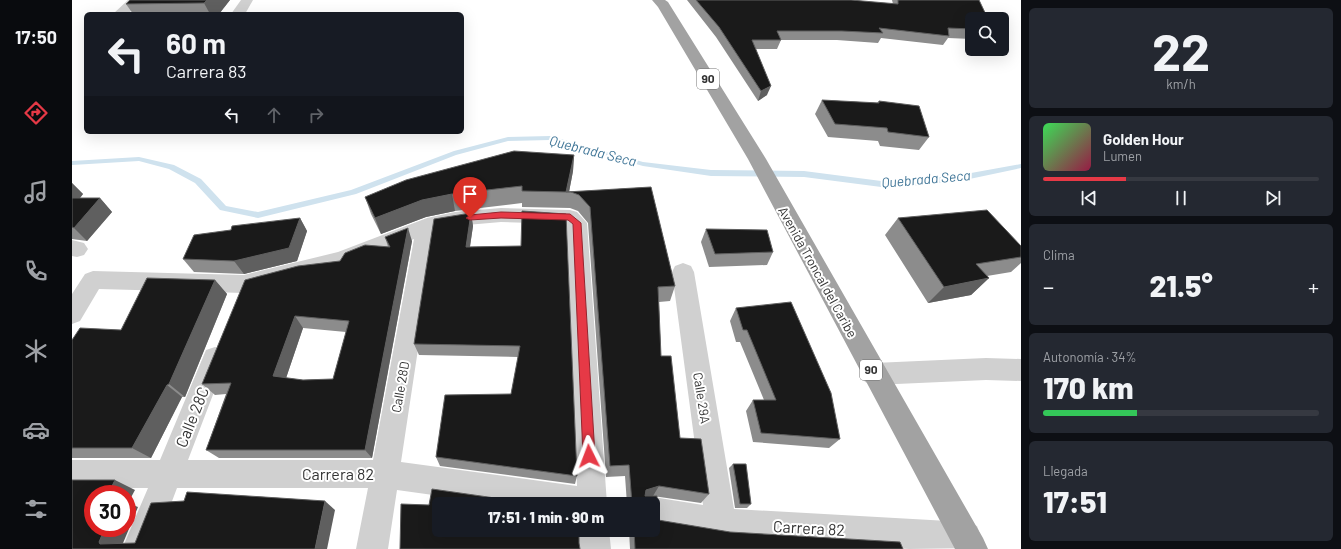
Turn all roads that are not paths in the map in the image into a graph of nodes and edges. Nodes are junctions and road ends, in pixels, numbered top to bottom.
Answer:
1 (136, 0) edge
2 (247, 0) edge
3 (658, 0) edge
4 (122, 12) edge
5 (239, 12) edge
6 (427, 225) junction
7 (683, 272) dead end
8 (72, 314) edge
9 (224, 335) edge
10 (1021, 370) edge
11 (874, 374) junction
12 (72, 474) edge
13 (169, 474) junction
14 (385, 474) junction
15 (519, 497) edge
16 (594, 497) edge
17 (660, 513) edge
18 (721, 523) junction
19 (595, 537) edge
20 (969, 543) edge
21 (138, 549) edge
22 (372, 549) edge
23 (595, 549) edge

1 - 4 street
2 - 5 street
3 - 11 highway, Avenida Troncal del Caribe / 90
6 - 8 street
6 - 14 street, Calle 28D
6 - 16 street
7 - 18 street, Calle 29A
9 - 13 street, Calle 28C
10 - 11 street
11 - 20 highway, Avenida Troncal del Caribe / 90
12 - 13 street, Carrera 82
13 - 14 street, Carrera 82
13 - 21 street, Calle 28C
14 - 15 street, Carrera 82
14 - 22 street, Calle 28D
17 - 18 street, Carrera 82
18 - 20 street, Carrera 82
19 - 23 street

